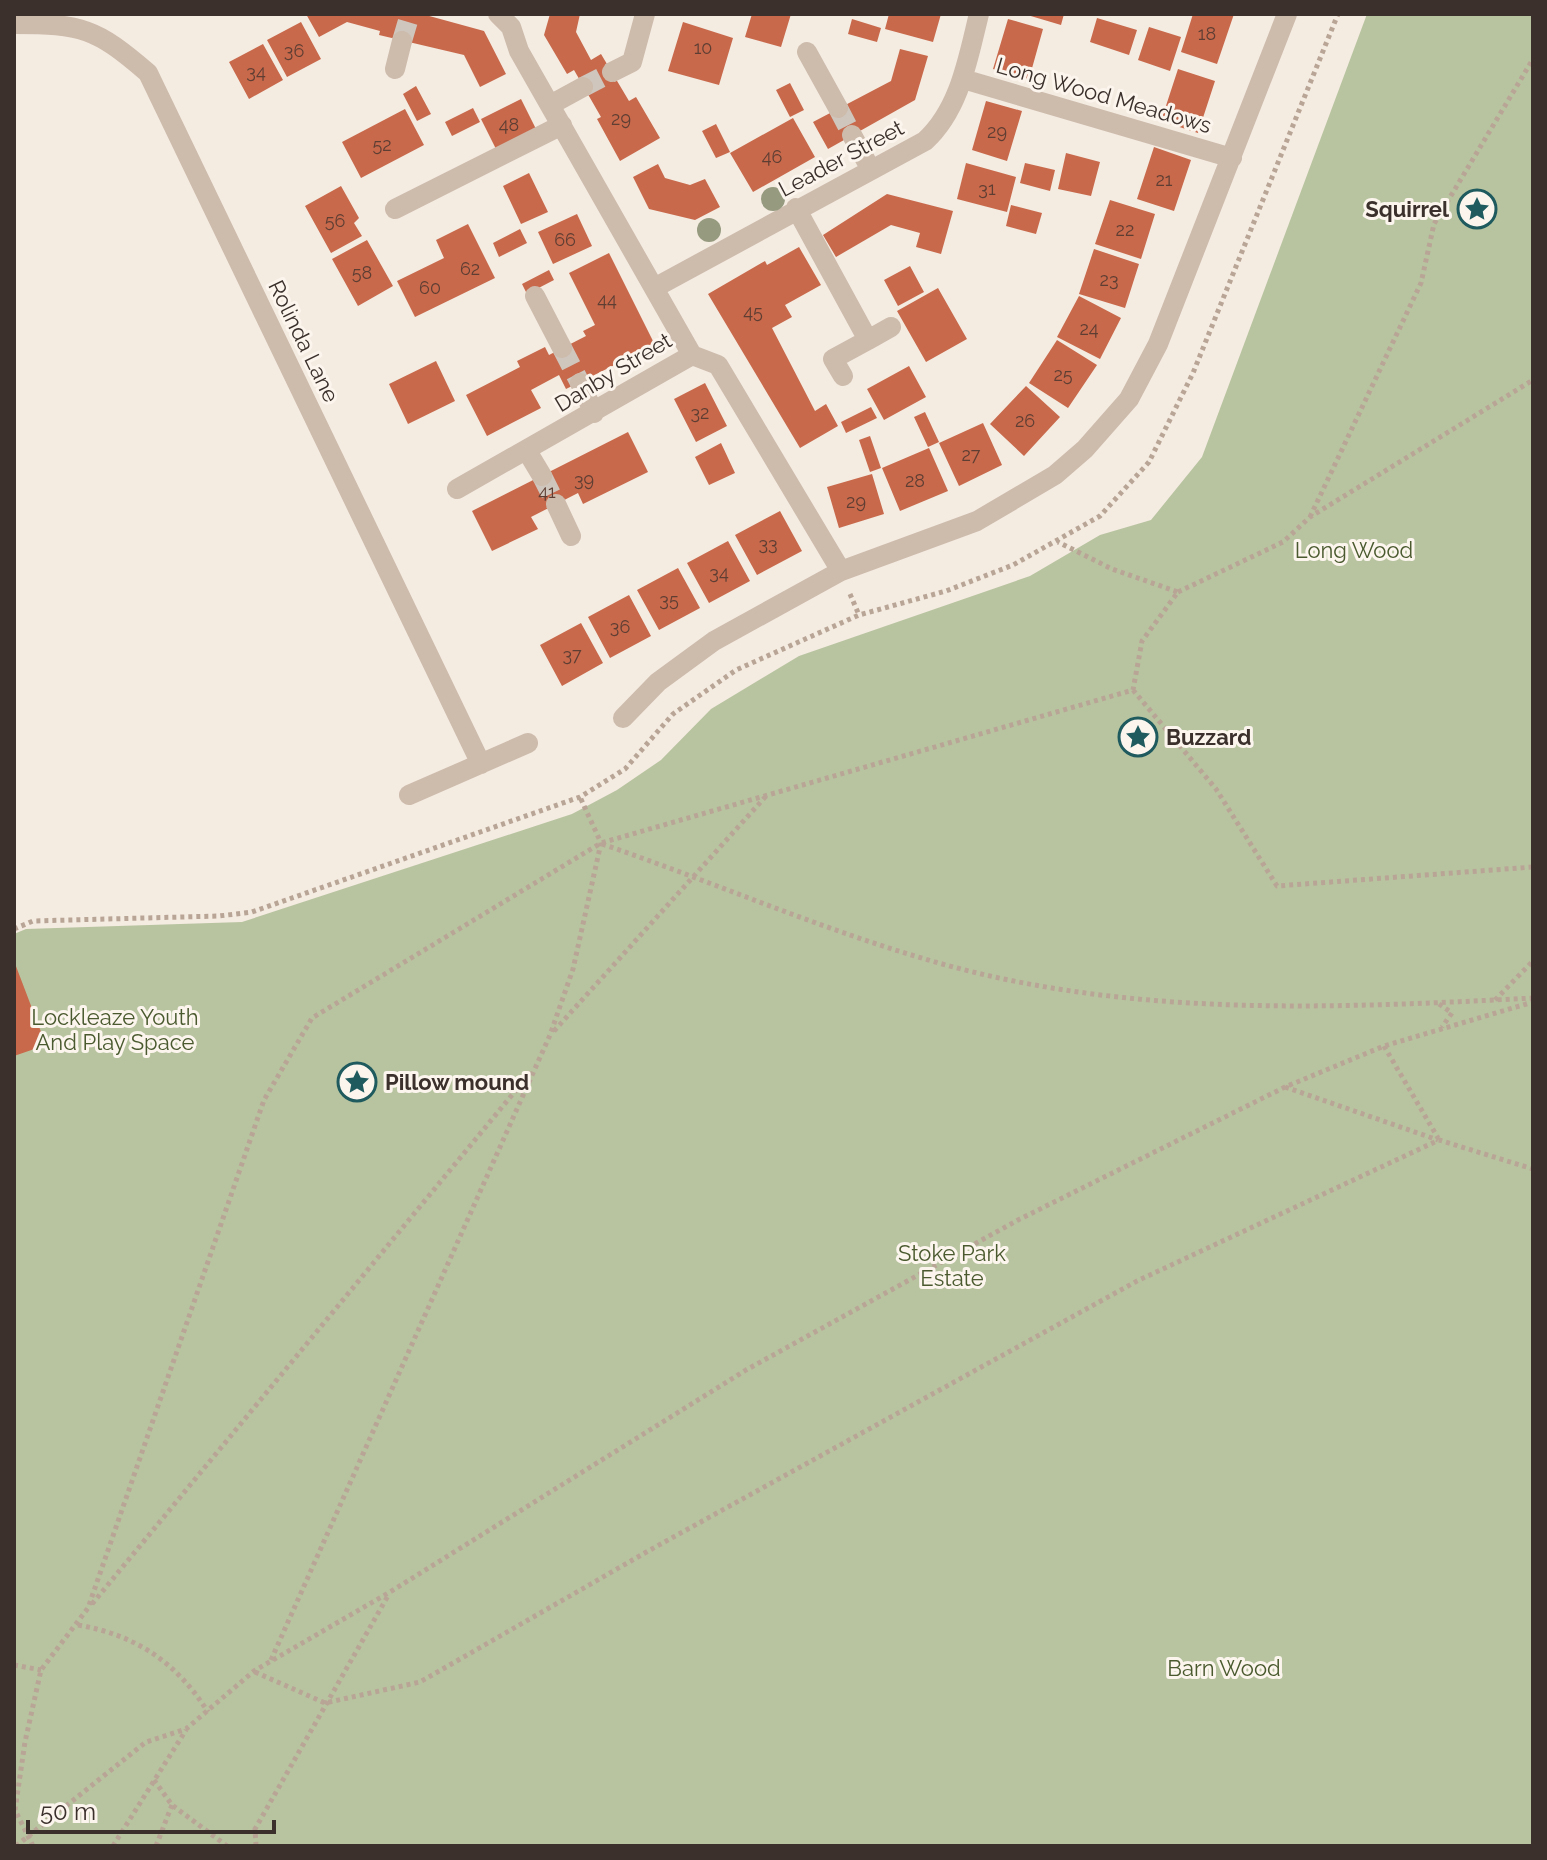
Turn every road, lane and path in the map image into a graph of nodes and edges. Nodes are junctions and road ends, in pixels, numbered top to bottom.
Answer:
1 (14, 14) edge
2 (645, 14) edge
3 (979, 14) edge
4 (1287, 14) edge
5 (508, 18) edge
6 (14, 23) edge
7 (402, 41) tunnel mouth
8 (807, 52) dead end
9 (1533, 59) edge
10 (395, 69) dead end
11 (612, 72) tunnel mouth
12 (963, 79) junction
13 (583, 87) tunnel mouth
14 (550, 105) junction
15 (838, 108) tunnel mouth
16 (562, 125) junction
17 (852, 135) tunnel mouth
18 (1232, 158) junction
19 (870, 168) junction
20 (796, 208) junction
21 (395, 209) dead end
22 (656, 287) junction
23 (535, 296) dead end
24 (891, 327) dead end
25 (868, 340) junction
26 (562, 348) tunnel mouth
27 (692, 355) junction
28 (843, 376) dead end
29 (1533, 380) edge
30 (580, 383) tunnel mouth
31 (594, 413) junction
32 (527, 451) junction
33 (542, 476) tunnel mouth
34 (457, 489) dead end
35 (556, 504) tunnel mouth
36 (1310, 517) junction
37 (571, 536) dead end
38 (1058, 542) dead end
39 (841, 571) junction
40 (1178, 592) junction
41 (1133, 690) junction
42 (623, 718) dead end
43 (528, 743) dead end
44 (481, 764) junction
45 (767, 794) junction
46 (409, 795) dead end
47 (580, 797) dead end
48 (601, 843) junction
49 (1533, 867) edge
50 (691, 875) junction
51 (1533, 961) edge
52 (1495, 1000) junction
53 (1533, 1000) edge
54 (1438, 1003) junction
55 (1441, 1028) junction
56 (550, 1035) junction
57 (1384, 1046) junction
58 (536, 1066) junction
59 (1285, 1087) junction
60 (1439, 1140) junction
61 (1533, 1169) edge
62 (390, 1592) junction
63 (88, 1608) junction
64 (78, 1625) junction
65 (271, 1661) junction
66 (14, 1665) edge
67 (41, 1670) junction
68 (254, 1671) junction
69 (325, 1703) junction
70 (208, 1712) junction
71 (186, 1729) junction
72 (154, 1779) junction
73 (172, 1805) junction
74 (27, 1836) junction
75 (16, 1846) edge
76 (33, 1846) edge
77 (113, 1846) edge
78 (156, 1846) edge
79 (227, 1846) edge
80 (256, 1846) edge

1 - 6 street
2 - 11 street
3 - 12 street, Leader Street
4 - 18 street, Long Wood Meadows
5 - 14 street, Danby Street
6 - 44 street, Rolinda Lane
7 - 10 street
8 - 15 street
9 - 36 path
12 - 18 street, Long Wood Meadows
12 - 19 street, Leader Street
13 - 14 street
14 - 16 street, Danby Street
16 - 21 street
16 - 22 street, Danby Street
17 - 19 street
18 - 39 street, Long Wood Meadows
19 - 20 street, Leader Street
20 - 22 street, Leader Street
20 - 25 street
22 - 27 street, Danby Street
23 - 26 street
24 - 25 street
25 - 28 street
27 - 31 street, Danby Street
27 - 39 street
29 - 36 path
30 - 31 street
31 - 32 street, Danby Street
32 - 33 street
32 - 34 street, Danby Street
35 - 37 street
36 - 40 path
38 - 40 path
39 - 42 street, Long Wood Meadows
40 - 41 path
41 - 45 path
41 - 49 path
43 - 44 street
44 - 46 street
45 - 48 path
45 - 50 path
47 - 48 path
48 - 50 path
48 - 56 path
48 - 63 path
50 - 54 path
50 - 56 path
51 - 52 path
52 - 53 path
52 - 54 path
53 - 55 path
54 - 55 path
55 - 57 path
56 - 58 path
57 - 59 path
57 - 60 path
58 - 63 path
58 - 65 path
59 - 60 path
59 - 62 path
60 - 61 path
60 - 69 path
62 - 65 path
62 - 69 path
63 - 64 path
64 - 67 path
64 - 70 path
65 - 68 path
66 - 67 path
67 - 74 path
68 - 69 path
68 - 70 path
69 - 80 path
70 - 71 path
71 - 72 path
71 - 74 path
72 - 73 path
72 - 77 path
73 - 78 path
73 - 79 path
74 - 75 path
74 - 76 path

